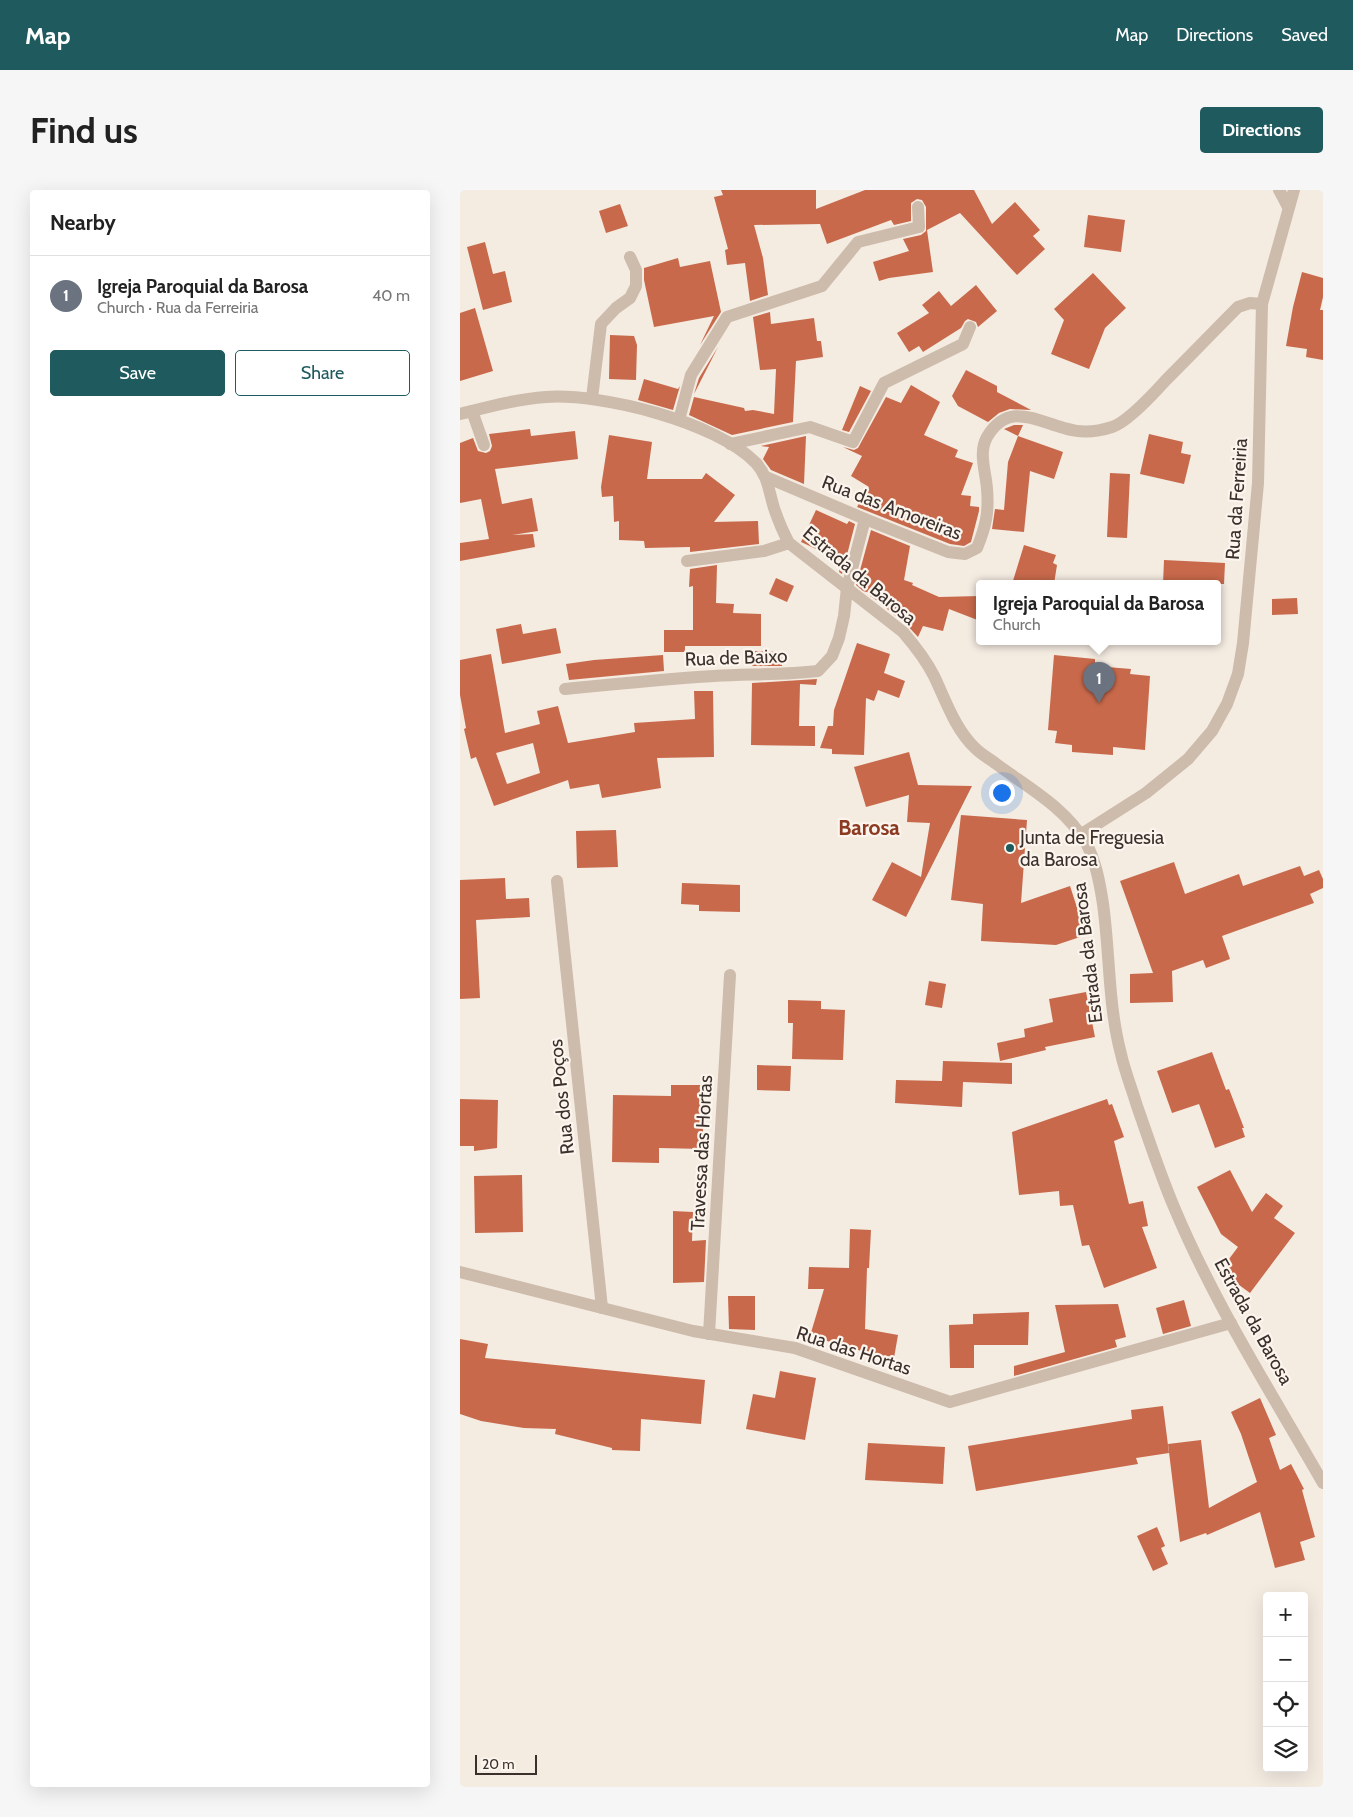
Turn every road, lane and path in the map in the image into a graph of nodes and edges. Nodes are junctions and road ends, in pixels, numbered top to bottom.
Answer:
1 (1279, 190) edge
2 (1294, 190) edge
3 (918, 207) dead end
4 (1288, 207) junction
5 (630, 257) dead end
6 (1262, 304) junction
7 (970, 327) dead end
8 (592, 398) junction
9 (466, 413) edge
10 (679, 420) junction
11 (730, 444) junction
12 (484, 445) dead end
13 (766, 477) junction
14 (865, 519) junction
15 (790, 543) junction
16 (687, 561) dead end
17 (847, 588) junction
18 (565, 689) dead end
19 (1080, 835) junction
20 (557, 881) dead end
21 (730, 975) dead end
22 (460, 1272) edge
23 (602, 1308) junction
24 (1232, 1323) junction
25 (709, 1334) junction
26 (1323, 1482) edge

1 - 4 street
2 - 4 street, Rua da Ferreiria
3 - 10 street
4 - 6 street, Rua da Ferreiria
5 - 8 street
6 - 14 street, Rua das Amoreiras
6 - 19 street, Rua da Ferreiria
7 - 11 street
8 - 9 street, Estrada da Barosa
8 - 10 street, Estrada da Barosa
9 - 12 street
10 - 11 street, Estrada da Barosa
11 - 13 street, Estrada da Barosa
13 - 14 street, Rua das Amoreiras
13 - 15 street, Estrada da Barosa
14 - 17 street, Rua de Baixo
15 - 16 street
15 - 17 street, Estrada da Barosa
17 - 18 street, Rua de Baixo
17 - 19 street, Estrada da Barosa
19 - 24 street, Estrada da Barosa
20 - 23 street, Rua dos Poços
21 - 25 street, Travessa das Hortas
22 - 23 street, Rua das Hortas
23 - 25 street, Rua das Hortas
24 - 25 street, Rua das Hortas
24 - 26 street, Estrada da Barosa

